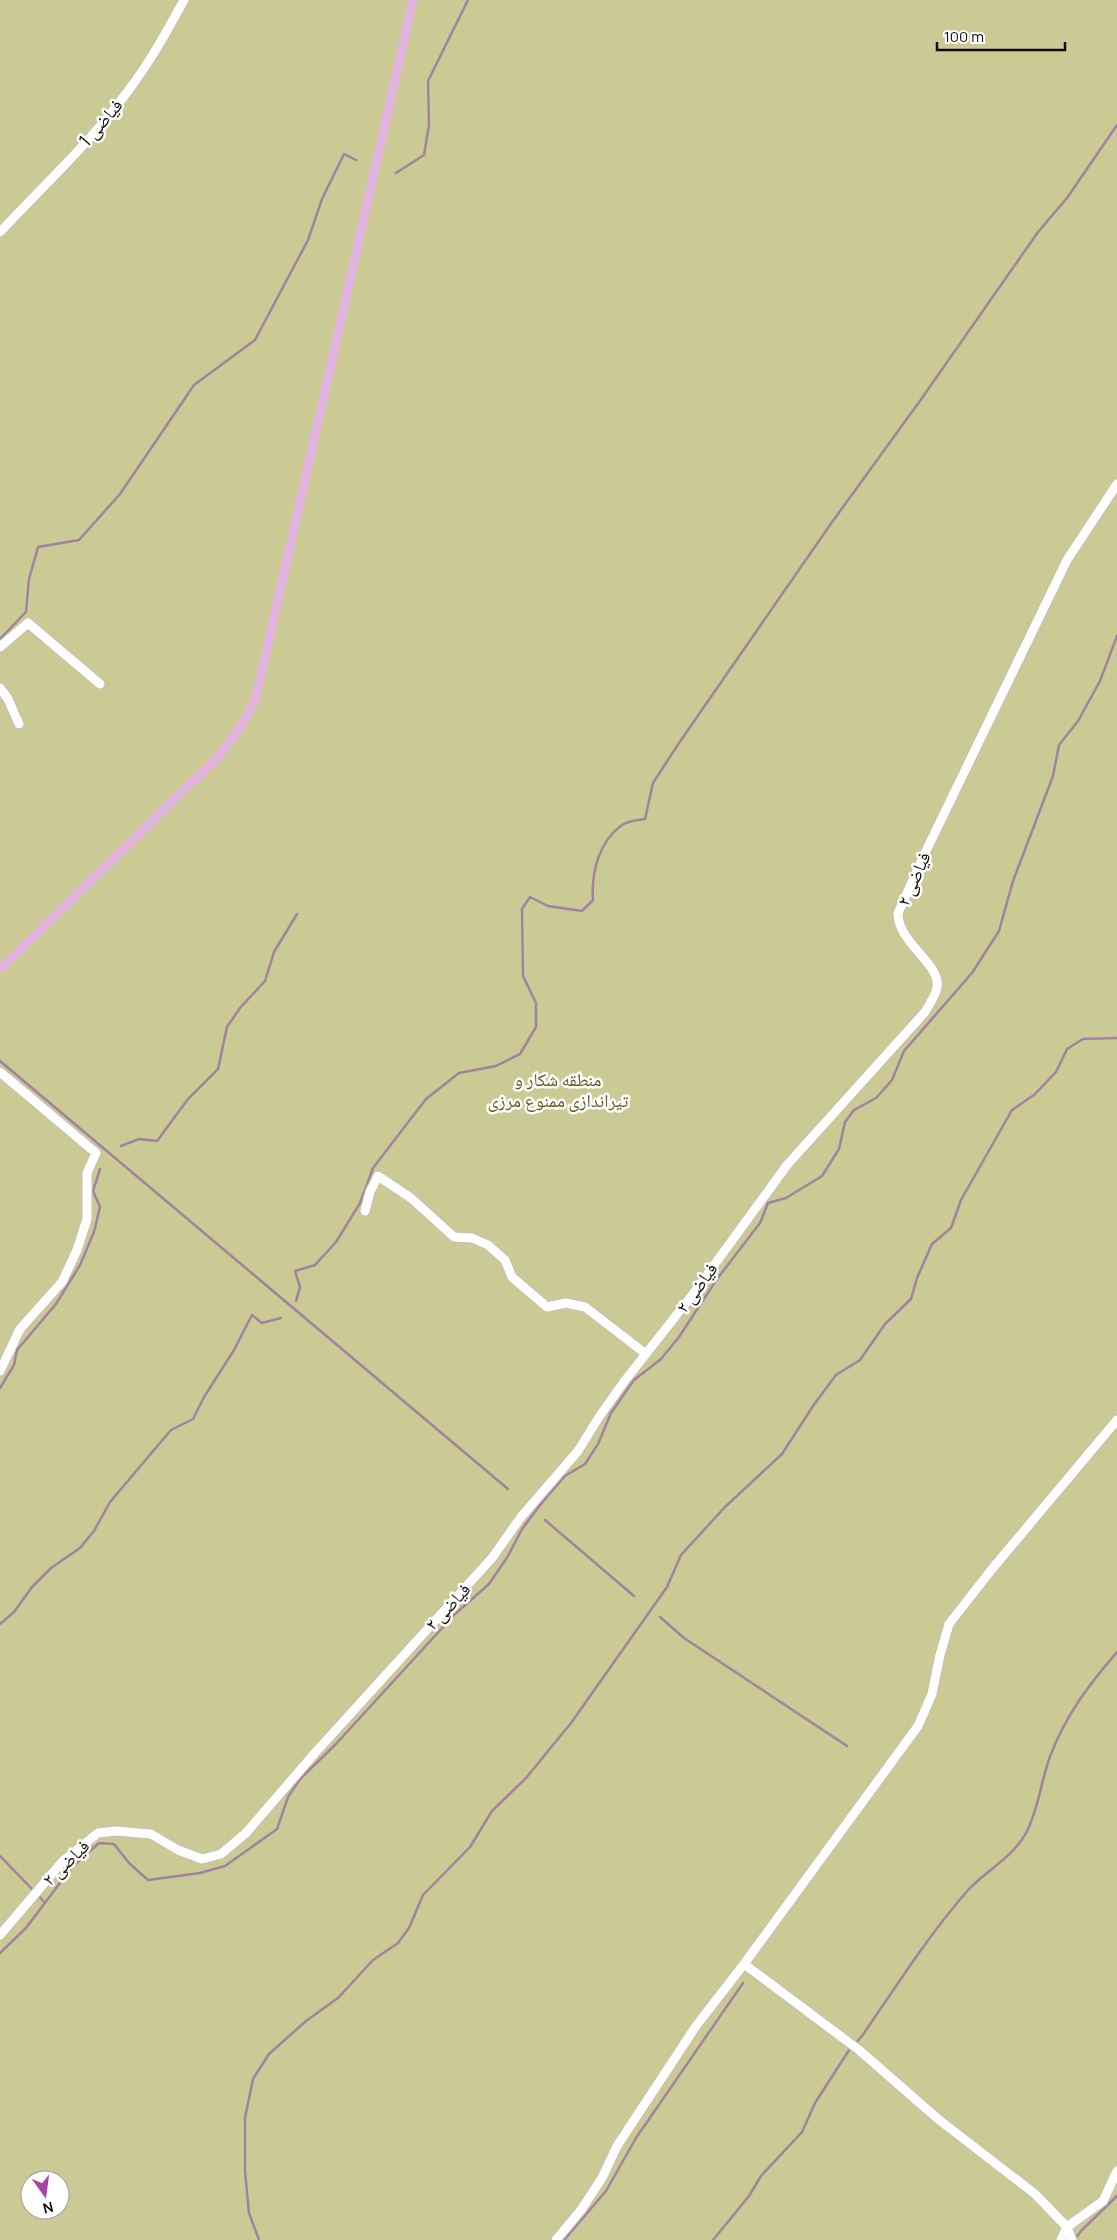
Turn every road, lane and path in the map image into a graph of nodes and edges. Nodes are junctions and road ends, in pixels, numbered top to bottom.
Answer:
1 (184, 0) edge
2 (0, 232) edge
3 (1117, 484) edge
4 (0, 647) edge
5 (100, 684) dead end
6 (0, 688) edge
7 (19, 724) dead end
8 (0, 1072) edge
9 (365, 1210) dead end
10 (646, 1354) junction
11 (0, 1370) edge
12 (1117, 1420) edge
13 (0, 1935) edge
14 (744, 1964) junction
15 (1117, 2172) edge
16 (1070, 2234) edge
17 (556, 2240) edge
18 (1061, 2240) edge

1 - 2 street, فیاضی 1
3 - 10 street, فیاضی ۲
4 - 5 street
6 - 7 street
8 - 11 street
9 - 10 street
10 - 13 street, فیاضی ۲
12 - 14 street
14 - 16 street
14 - 17 street
15 - 16 street
16 - 18 street

